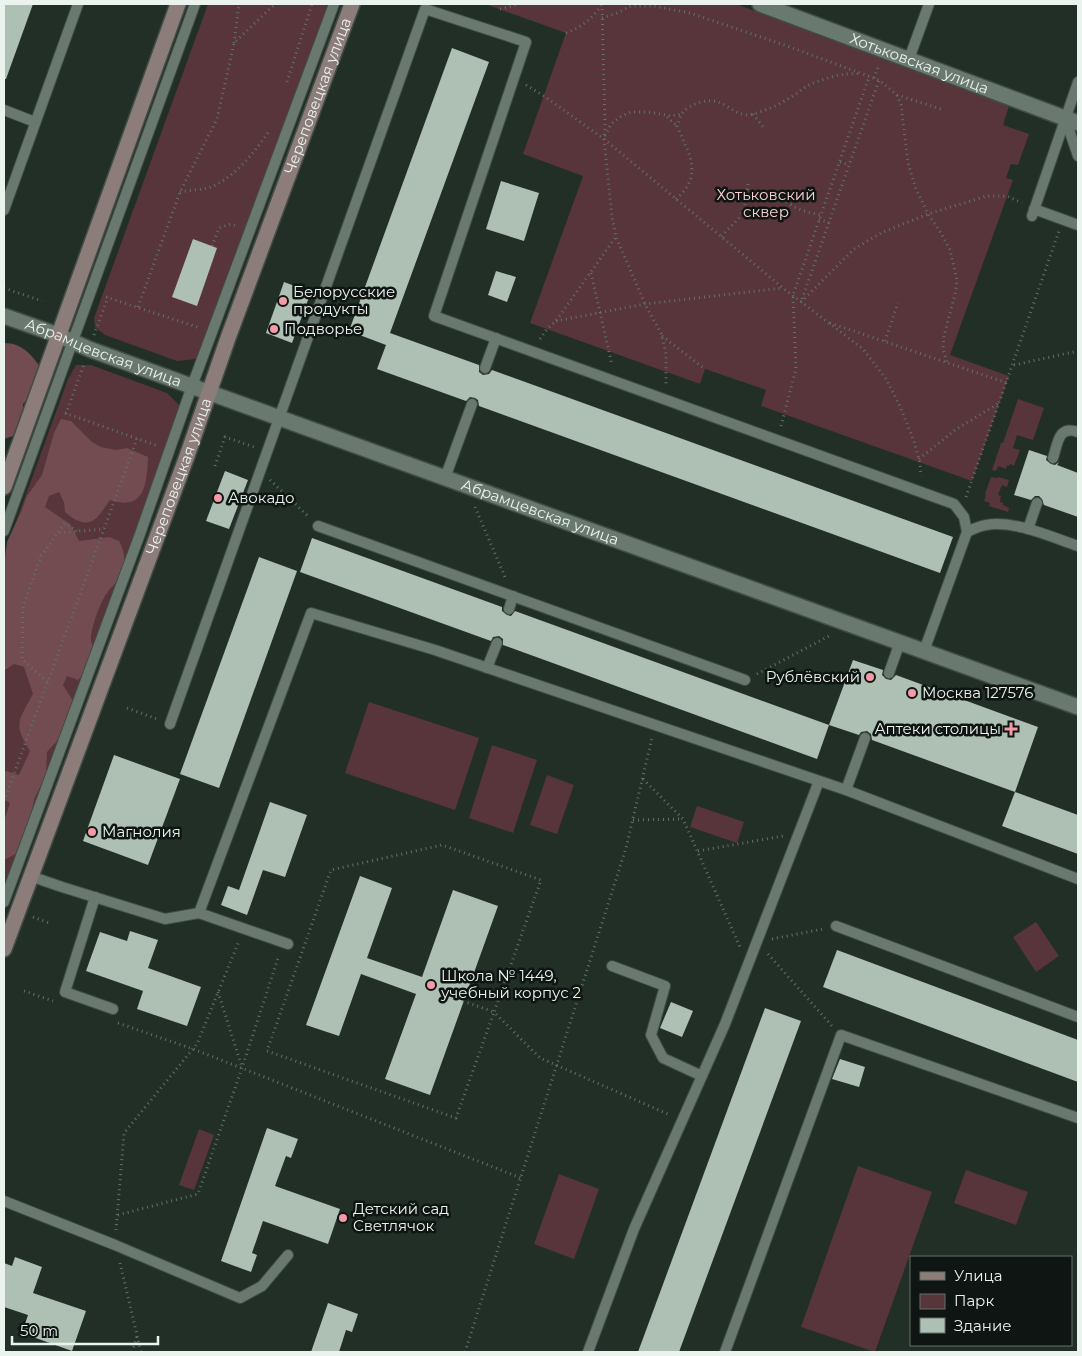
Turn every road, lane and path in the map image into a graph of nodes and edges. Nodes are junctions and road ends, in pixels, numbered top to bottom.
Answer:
1 (78, 4) edge
2 (178, 4) edge
3 (195, 4) edge
4 (239, 4) edge
5 (275, 4) edge
6 (312, 4) edge
7 (334, 4) edge
8 (352, 4) edge
9 (519, 4) edge
10 (602, 4) edge
11 (760, 4) edge
12 (929, 4) edge
13 (500, 9) dead end
14 (602, 18) junction
15 (566, 33) dead end
16 (234, 43) junction
17 (909, 59) junction
18 (869, 77) junction
19 (514, 78) junction
20 (879, 80) junction
21 (288, 81) dead end
22 (1078, 82) edge
23 (896, 94) junction
24 (4, 110) edge
25 (944, 110) dead end
26 (660, 114) junction
27 (682, 114) junction
28 (753, 114) junction
29 (1072, 120) edge
30 (35, 122) junction
31 (274, 126) dead end
32 (678, 126) junction
33 (763, 126) dead end
34 (604, 139) junction
35 (1078, 156) edge
36 (840, 162) junction
37 (849, 165) junction
38 (748, 184) dead end
39 (180, 192) junction
40 (780, 194) dead end
41 (676, 199) junction
42 (4, 210) edge
43 (1033, 213) junction
44 (928, 214) junction
45 (820, 217) junction
46 (1063, 219) junction
47 (829, 223) junction
48 (1078, 225) edge
49 (616, 237) junction
50 (722, 237) junction
51 (591, 273) junction
52 (4, 288) edge
53 (783, 288) junction
54 (103, 296) dead end
55 (793, 296) junction
56 (108, 298) junction
57 (42, 301) dead end
58 (801, 302) junction
59 (898, 303) dead end
60 (645, 304) junction
61 (138, 307) junction
62 (600, 313) junction
63 (4, 316) edge
64 (556, 321) junction
65 (827, 322) junction
66 (96, 330) dead end
67 (206, 330) dead end
68 (662, 335) junction
69 (65, 338) junction
70 (496, 338) junction
71 (885, 341) junction
72 (531, 351) junction
73 (1078, 351) edge
74 (85, 360) dead end
75 (947, 362) junction
76 (1013, 366) junction
77 (485, 368) dead end
78 (705, 368) dead end
79 (616, 382) junction
80 (1007, 383) junction
81 (192, 386) junction
82 (209, 392) junction
83 (666, 400) junction
84 (1000, 402) junction
85 (472, 404) dead end
86 (57, 411) dead end
87 (66, 414) junction
88 (280, 418) junction
89 (1078, 432) edge
90 (137, 439) junction
91 (777, 440) junction
92 (159, 447) dead end
93 (268, 452) junction
94 (1053, 458) dead end
95 (919, 459) junction
96 (215, 466) dead end
97 (261, 471) junction
98 (446, 478) junction
99 (972, 484) dead end
100 (465, 485) junction
101 (4, 487) edge
102 (922, 492) junction
103 (1037, 503) dead end
104 (318, 526) joint
105 (103, 529) junction
106 (1028, 529) junction
107 (4, 531) edge
108 (76, 531) junction
109 (967, 532) junction
110 (58, 533) junction
111 (1078, 546) edge
112 (513, 596) junction
113 (509, 609) dead end
114 (851, 625) junction
115 (900, 642) junction
116 (497, 643) dead end
117 (924, 651) junction
118 (488, 668) junction
119 (889, 673) dead end
120 (745, 680) joint
121 (47, 682) junction
122 (127, 708) dead end
123 (1078, 708) edge
124 (170, 724) joint
125 (655, 725) junction
126 (866, 738) dead end
127 (643, 779) junction
128 (819, 781) junction
129 (846, 790) junction
130 (4, 801) edge
131 (683, 819) junction
132 (633, 820) junction
133 (800, 833) junction
134 (698, 851) junction
135 (30, 876) junction
136 (1078, 879) edge
137 (95, 897) junction
138 (4, 902) edge
139 (199, 913) junction
140 (836, 926) joint
141 (244, 929) junction
142 (757, 942) junction
143 (285, 943) joint
144 (4, 949) edge
145 (744, 954) dead end
146 (612, 966) dead end
147 (24, 991) dead end
148 (218, 992) junction
149 (463, 1001) dead end
150 (61, 1004) dead end
151 (113, 1009) dead end
152 (494, 1012) junction
153 (1078, 1017) edge
154 (118, 1023) dead end
155 (841, 1035) junction
156 (193, 1049) junction
157 (557, 1065) junction
158 (242, 1068) junction
159 (702, 1076) junction
160 (1078, 1118) edge
161 (682, 1121) junction
162 (522, 1178) junction
163 (4, 1201) edge
164 (118, 1215) junction
165 (115, 1245) junction
166 (288, 1255) dead end
167 (137, 1336) junction
168 (132, 1352) edge
169 (141, 1352) edge
170 (465, 1352) edge
171 (588, 1352) edge
172 (725, 1352) edge

1 - 30 lane
2 - 69 main road
3 - 69 lane
4 - 16 path
5 - 16 path
6 - 21 path
7 - 81 lane, Череповецкая улица
8 - 82 main road, Череповецкая улица
9 - 13 path
10 - 14 path
10 - 15 path
11 - 17 street, Хотьковская улица
12 - 17 lane
14 - 18 path
14 - 34 path
16 - 39 path
17 - 29 street, Хотьковская улица
18 - 20 path
18 - 28 path
18 - 36 path
19 - 34 path
19 - 70 lane
19 - 88 lane
20 - 23 path
20 - 37 path
22 - 29 lane
23 - 25 path
23 - 44 path
24 - 30 lane
26 - 27 path
26 - 32 path
26 - 34 path
27 - 28 path
27 - 32 path
28 - 33 path
29 - 35 lane
29 - 43 lane
30 - 42 lane
31 - 39 path
32 - 41 path
34 - 41 path
34 - 49 path
36 - 37 path
36 - 45 path
37 - 47 path
38 - 50 path
39 - 61 path
40 - 45 path
41 - 50 path
43 - 44 path
43 - 46 lane
44 - 58 path
44 - 75 path
45 - 47 path
45 - 55 path
46 - 48 lane
46 - 76 path
47 - 58 path
49 - 51 path
49 - 60 path
50 - 53 path
51 - 62 path
51 - 64 path
52 - 57 path
53 - 55 path
53 - 60 path
54 - 56 path
55 - 58 path
55 - 91 path
56 - 61 path
56 - 66 path
58 - 65 path
59 - 71 path
60 - 62 path
60 - 68 path
61 - 67 path
62 - 64 path
62 - 79 path
63 - 69 street, Абрамцевская улица
64 - 72 path
65 - 71 path
65 - 95 path
68 - 78 path
68 - 83 path
69 - 81 street, Абрамцевская улица
69 - 101 main road
69 - 107 lane
70 - 72 lane
70 - 77 lane
71 - 75 path
72 - 79 lane
73 - 76 path
74 - 87 path
75 - 80 path
76 - 80 path
79 - 83 lane
80 - 84 path
81 - 82 street, Абрамцевская улица
81 - 138 lane, Череповецкая улица
82 - 88 street, Абрамцевская улица
82 - 135 main road, Череповецкая улица
83 - 91 lane
84 - 95 path
84 - 99 path
85 - 98 lane
86 - 87 path
87 - 90 path
88 - 93 lane
88 - 98 street, Абрамцевская улица
89 - 94 lane
90 - 92 path
90 - 105 path
91 - 102 lane
93 - 96 path
93 - 97 lane
95 - 102 path
97 - 104 path
97 - 124 lane
98 - 100 street, Абрамцевская улица
100 - 112 path
100 - 114 street, Абрамцевская улица
102 - 109 lane
103 - 106 lane
104 - 112 lane
105 - 108 path
105 - 121 path
106 - 109 lane
106 - 111 lane
108 - 110 path
108 - 110 path
109 - 117 lane
110 - 121 path
112 - 113 lane
112 - 120 lane
114 - 115 street, Абрамцевская улица
114 - 120 path
115 - 117 street, Абрамцевская улица
115 - 119 lane
116 - 118 lane
117 - 123 street, Абрамцевская улица
118 - 125 lane
118 - 139 lane
121 - 130 path
122 - 124 path
125 - 127 path
125 - 128 lane
126 - 129 lane
127 - 131 path
127 - 132 path
128 - 129 lane
128 - 133 lane
129 - 136 lane
131 - 132 path
131 - 134 path
132 - 157 path
133 - 134 path
133 - 142 lane
134 - 145 path
135 - 137 lane
135 - 144 main road, Череповецкая улица
137 - 139 lane
137 - 151 lane
139 - 141 lane
140 - 142 path
140 - 153 lane
141 - 143 lane
141 - 148 path
142 - 155 path
142 - 159 lane
143 - 158 path
146 - 159 lane
147 - 150 path
148 - 156 path
148 - 158 path
149 - 152 path
152 - 152 path
152 - 157 path
154 - 156 path
155 - 160 lane
155 - 172 lane
156 - 158 path
156 - 164 path
157 - 161 path
157 - 162 path
158 - 162 path
158 - 164 path
159 - 161 lane
161 - 171 lane
162 - 170 path
163 - 165 lane
164 - 165 path
165 - 166 lane
165 - 167 path
167 - 168 path
167 - 169 path

